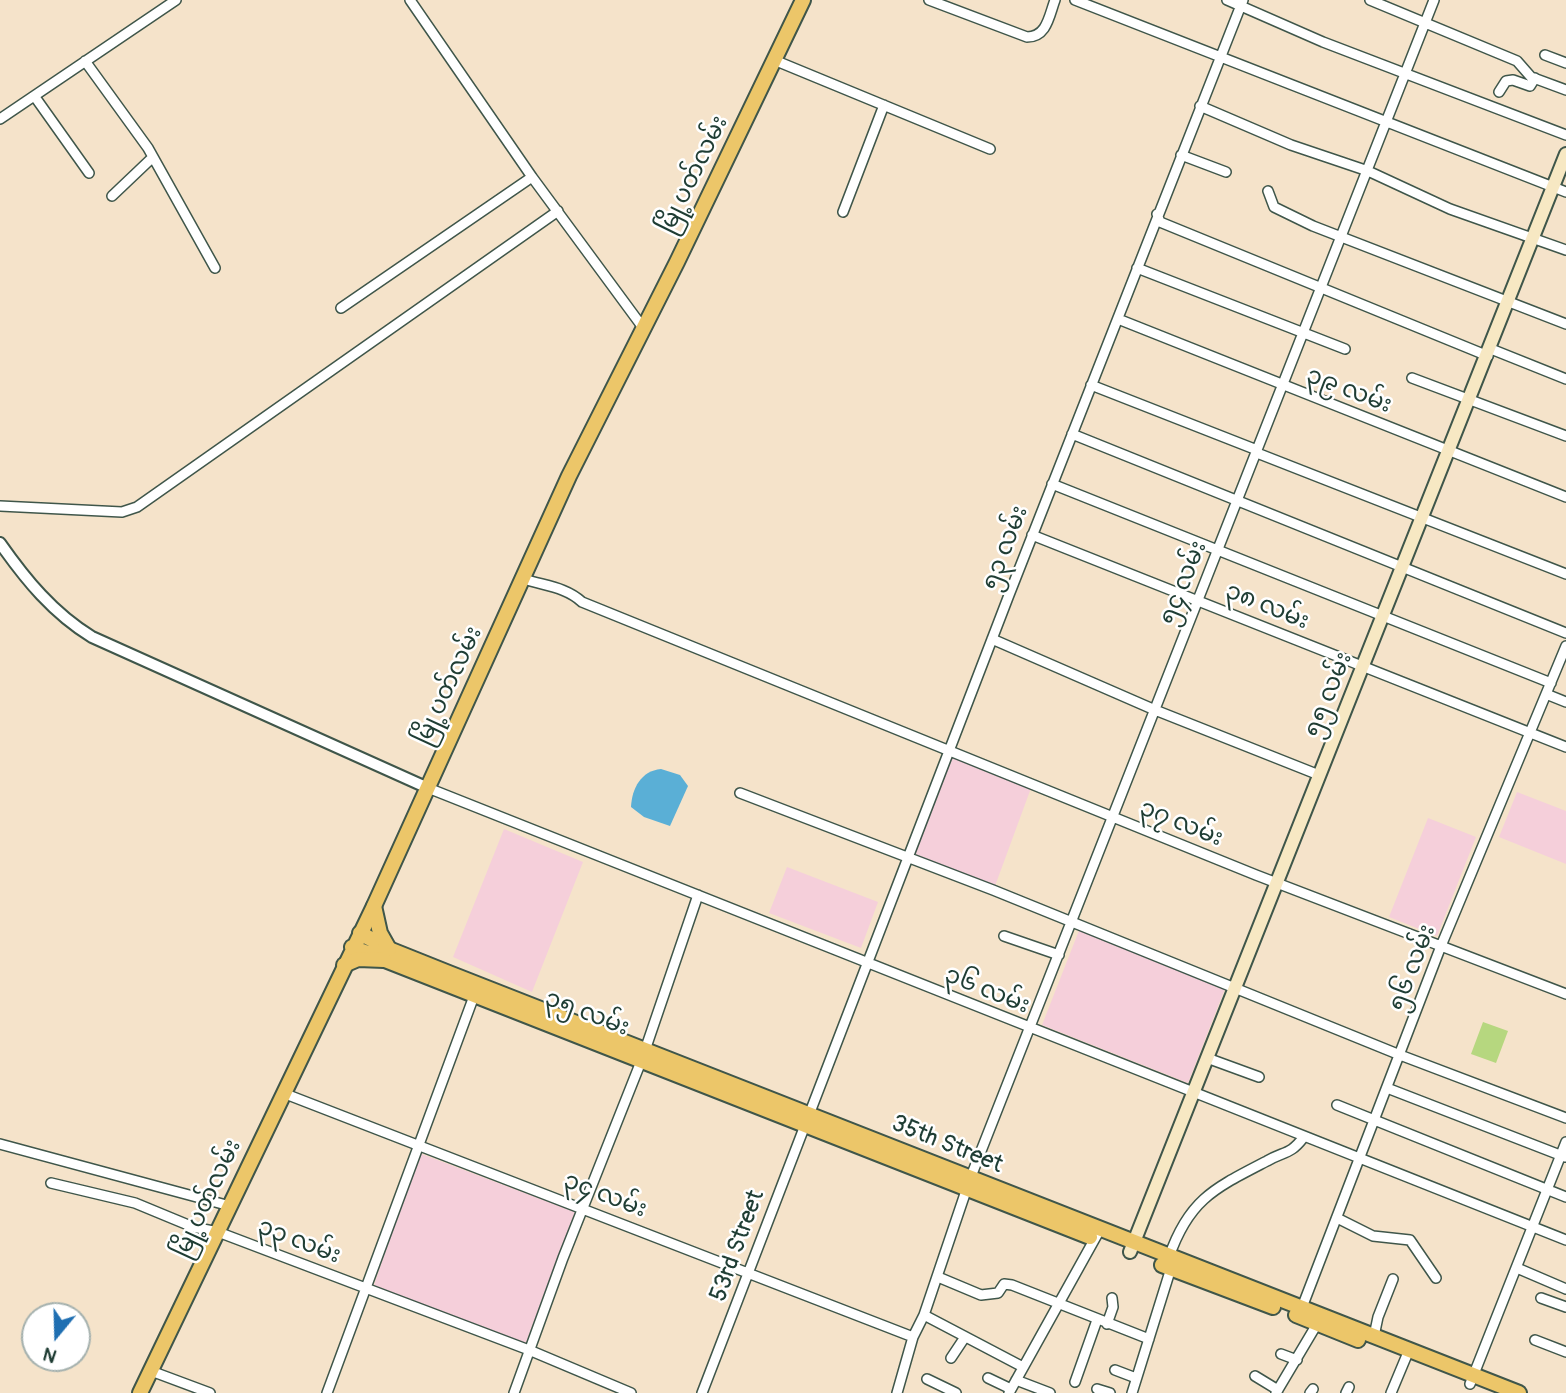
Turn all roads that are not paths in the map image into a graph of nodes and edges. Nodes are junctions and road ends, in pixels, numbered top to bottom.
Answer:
1 (176, 0) edge
2 (410, 0) edge
3 (803, 0) edge
4 (929, 0) edge
5 (1055, 0) edge
6 (1074, 0) edge
7 (1227, 0) edge
8 (1370, 0) edge
9 (1434, 0) edge
10 (1242, 3) edge
11 (1425, 23) junction
12 (1220, 55) junction
13 (1545, 55) dead end
14 (774, 60) junction
15 (85, 61) junction
16 (1566, 62) edge
17 (1405, 73) junction
18 (1535, 78) junction
19 (1566, 90) edge
20 (1499, 92) dead end
21 (35, 97) junction
22 (884, 105) junction
23 (1200, 106) junction
24 (0, 119) edge
25 (1387, 121) junction
26 (1566, 135) edge
27 (990, 149) dead end
28 (1566, 154) edge
29 (1181, 155) junction
30 (153, 157) junction
31 (1368, 171) junction
32 (1226, 172) dead end
33 (89, 173) dead end
34 (532, 177) junction
35 (1560, 190) edge
36 (1268, 191) dead end
37 (112, 196) dead end
38 (558, 211) junction
39 (843, 212) dead end
40 (1157, 214) junction
41 (1341, 237) junction
42 (1534, 238) junction
43 (1566, 250) edge
44 (215, 268) dead end
45 (1137, 268) junction
46 (1321, 287) junction
47 (1510, 302) junction
48 (341, 308) dead end
49 (1118, 319) junction
50 (1566, 324) edge
51 (644, 329) junction
52 (1303, 333) junction
53 (1345, 349) dead end
54 (1490, 353) junction
55 (1412, 378) dead end
56 (1566, 379) edge
57 (1091, 385) junction
58 (1283, 386) junction
59 (1469, 401) junction
60 (1072, 434) junction
61 (1566, 436) edge
62 (1450, 451) junction
63 (1257, 452) junction
64 (1052, 484) junction
65 (1566, 497) edge
66 (1239, 500) junction
67 (0, 506) edge
68 (1424, 517) junction
69 (1032, 535) junction
70 (0, 543) edge
71 (1217, 551) junction
72 (1403, 568) junction
73 (1566, 574) edge
74 (524, 579) junction
75 (1198, 600) junction
76 (1384, 615) junction
77 (1566, 633) edge
78 (992, 639) junction
79 (1566, 646) edge
80 (1563, 662) edge
81 (1364, 666) junction
82 (1550, 683) junction
83 (1546, 694) junction
84 (1566, 702) edge
85 (1155, 710) junction
86 (1531, 732) junction
87 (1566, 747) edge
88 (950, 751) junction
89 (1319, 775) junction
90 (428, 788) junction
91 (740, 793) dead end
92 (1113, 818) junction
93 (908, 858) junction
94 (1275, 883) junction
95 (698, 895) junction
96 (374, 906) junction
97 (1072, 922) junction
98 (360, 933) junction
99 (1003, 936) dead end
100 (1441, 946) junction
101 (352, 947) junction
102 (386, 954) junction
103 (1059, 955) junction
104 (866, 964) junction
105 (344, 965) junction
106 (447, 979) junction
107 (1234, 988) junction
108 (1566, 995) edge
109 (474, 996) junction
110 (1030, 1029) junction
111 (643, 1055) junction
112 (1400, 1055) junction
113 (1207, 1058) junction
114 (1259, 1077) dead end
115 (1387, 1088) junction
116 (283, 1093) junction
117 (1192, 1094) junction
118 (1337, 1105) dead end
119 (807, 1117) junction
120 (1566, 1118) edge
121 (1375, 1121) junction
122 (1303, 1138) junction
123 (1566, 1142) edge
124 (0, 1144) edge
125 (418, 1144) junction
126 (1563, 1156) edge
127 (1359, 1160) junction
128 (51, 1183) dead end
129 (969, 1185) junction
130 (1548, 1189) junction
131 (1566, 1197) edge
132 (230, 1206) junction
133 (583, 1208) junction
134 (1337, 1218) junction
135 (1533, 1227) junction
136 (218, 1232) junction
137 (1098, 1235) junction
138 (1566, 1240) edge
139 (1132, 1248) junction
140 (1170, 1263) junction
141 (1517, 1268) junction
142 (748, 1273) junction
143 (938, 1277) junction
144 (1436, 1278) dead end
145 (1393, 1279) dead end
146 (366, 1288) junction
147 (1566, 1289) edge
148 (1112, 1298) dead end
149 (1542, 1298) dead end
150 (1059, 1306) junction
151 (1566, 1307) edge
152 (1300, 1312) junction
153 (925, 1315) junction
154 (1102, 1322) junction
155 (1317, 1324) junction
156 (1374, 1336) junction
157 (913, 1337) junction
158 (965, 1337) junction
159 (1149, 1339) junction
160 (1535, 1340) dead end
161 (529, 1350) junction
162 (1566, 1352) edge
163 (1281, 1354) dead end
164 (1407, 1354) junction
165 (951, 1358) dead end
166 (1297, 1360) junction
167 (1023, 1367) junction
168 (1115, 1370) dead end
169 (151, 1371) junction
170 (1255, 1376) dead end
171 (988, 1378) dead end
172 (1136, 1378) junction
173 (927, 1379) dead end
174 (1472, 1380) junction
175 (1075, 1382) dead end
176 (1012, 1387) edge
177 (1097, 1389) dead end
178 (1277, 1391) edge
179 (140, 1393) edge
180 (210, 1393) edge
181 (327, 1393) edge
182 (514, 1393) edge
183 (631, 1393) edge
184 (702, 1393) edge
185 (897, 1393) edge
186 (956, 1393) edge
187 (1050, 1393) edge
188 (1110, 1393) edge
189 (1132, 1393) edge
190 (1391, 1393) edge
191 (1492, 1393) edge
192 (1519, 1393) edge

1 - 15 street
2 - 34 street
3 - 14 main road, မြို့ပတ်လမ်း
4 - 5 street
6 - 12 street
7 - 10 street
8 - 11 street
9 - 11 street, ၅၄ လမ်း
10 - 12 street, ၅၃ လမ်း
10 - 17 street
11 - 17 street, ၅၄ လမ်း
11 - 18 street
12 - 23 street, ၅၃ လမ်း
12 - 25 street
13 - 16 street
14 - 22 street
14 - 51 main road, မြို့ပတ်လမ်း
15 - 21 street
15 - 30 street
17 - 25 street, ၅၄ လမ်း
17 - 26 street
18 - 19 street
18 - 20 street
21 - 24 street
21 - 33 street
22 - 27 street
22 - 39 street
23 - 29 street, ၅၃ လမ်း
23 - 31 street
25 - 31 street, ၅၄ လမ်း
25 - 35 street
28 - 35 main road, ၅၅ လမ်း
29 - 32 street
29 - 40 street, ၅၃ လမ်း
30 - 37 street
30 - 44 street
31 - 41 street, ၅၄ လမ်း
31 - 42 street
34 - 38 street
34 - 48 street
35 - 42 main road, ၅၅ လမ်း
36 - 41 street
38 - 51 street
38 - 67 street
40 - 45 street, ၅၃ လမ်း
40 - 46 street
41 - 46 street, ၅၄ လမ်း
41 - 47 street
42 - 43 street
42 - 47 main road, ၅၅ လမ်း
45 - 49 street, ၅၃ လမ်း
45 - 52 street
46 - 52 street, ၅၄ လမ်း
46 - 54 street
47 - 50 street
47 - 54 main road, ၅၅ လမ်း
49 - 57 street, ၅၃ လမ်း
49 - 58 street, ၃၉ လမ်း
51 - 74 main road, မြို့ပတ်လမ်း
52 - 53 street
52 - 58 street, ၅၄ လမ်း
54 - 56 street
54 - 59 main road, ၅၅ လမ်း
55 - 59 street
57 - 60 street, ၅၃ လမ်း
57 - 63 street
58 - 62 street, ၃၉ လမ်း
58 - 63 street, ၅၄ လမ်း
59 - 61 street
59 - 62 main road, ၅၅ လမ်း
60 - 64 street, ၅၃ လမ်း
60 - 66 street
62 - 65 street, ၃၉ လမ်း
62 - 68 main road, ၅၅ လမ်း
63 - 66 street, ၅၄ လမ်း
63 - 68 street
64 - 69 street, ၅၃ လမ်း
64 - 71 street
66 - 71 street, ၅၄ လမ်း
66 - 72 street
68 - 72 main road, ၅၅ လမ်း
68 - 73 street
69 - 75 street, ၃၈ လမ်း
69 - 78 street, ၅၃ လမ်း
70 - 90 street
71 - 75 street, ၅၄ လမ်း
71 - 76 street
72 - 76 main road, ၅၅ လမ်း
72 - 77 street
74 - 88 street, ၃၇ လမ်း
74 - 90 main road, မြို့ပတ်လမ်း
75 - 81 street, ၃၈ လမ်း
75 - 85 street, ၅၄ လမ်း
76 - 81 main road, ၅၅ လမ်း
76 - 82 street
78 - 85 street
78 - 88 street, ၅၃ လမ်း
79 - 80 street, ၅၆ လမ်း
80 - 82 street, ၅၆ လမ်း
81 - 86 street, ၃၈ လမ်း
81 - 89 main road, ၅၅ လမ်း
82 - 83 street, ၅၆ လမ်း
83 - 84 street
83 - 86 street, ၅၆ လမ်း
85 - 89 street
85 - 92 street, ၅၄ လမ်း
86 - 87 street, ၃၈ လမ်း
86 - 100 street, ၅၆ လမ်း
88 - 92 street, ၃၇ လမ်း
88 - 93 street, ၅၃ လမ်း
89 - 94 main road, ၅၅ လမ်း
90 - 95 street, ၃၆ လမ်း
90 - 96 main road, မြို့ပတ်လမ်း
91 - 93 street
92 - 94 street, ၃၇ လမ်း
92 - 97 street, ၅၄ လမ်း
93 - 97 street
93 - 104 street, ၅၃ လမ်း
94 - 100 street, ၃၇ လမ်း
94 - 107 main road, ၅၅ လမ်း
95 - 104 street, ၃၆ လမ်း
95 - 111 street
96 - 98 main road, မြို့ပတ်လမ်း
96 - 102 main road
97 - 103 street, ၅၄ လမ်း
97 - 107 street
98 - 101 main road, မြို့ပတ်လမ်း
98 - 102 main road
99 - 103 street
100 - 108 street, ၃၇ လမ်း
100 - 112 street, ၅၆ လမ်း
101 - 102 main road
101 - 105 main road, မြို့ပတ်လမ်း
102 - 105 main road
102 - 106 main road
103 - 110 street, ၅၄ လမ်း
104 - 110 street, ၃၆ လမ်း
104 - 119 street, ၅၃ လမ်း
105 - 116 main road, မြို့ပတ်လမ်း
106 - 109 main road, ၃၅ လမ်း
106 - 111 main road
107 - 112 street
107 - 113 main road, ၅၅ လမ်း
109 - 111 main road, ၃၅ လမ်း
109 - 125 street
110 - 117 street, ၃၆ လမ်း
110 - 129 street, ၅၄ လမ်း
111 - 119 main road, ၃၅ လမ်း
111 - 133 street
112 - 115 street, ၅၆ လမ်း
112 - 120 street
113 - 114 street
113 - 117 main road, ၅၅ လမ်း
115 - 121 street, ၅၆ လမ်း
115 - 126 street
116 - 125 street, ၃၄ လမ်း
116 - 132 main road, မြို့ပတ်လမ်း
117 - 122 street, ၃၆ လမ်း
117 - 139 main road, ၅၅ လမ်း
118 - 121 street
119 - 129 main road, 35th Street
119 - 142 street, 53rd Street
121 - 127 street, ၅၆ လမ်း
121 - 130 street
122 - 127 street, ၃၆ လမ်း
122 - 140 street
123 - 126 street
124 - 132 street
125 - 133 street, ၃၄ လမ်း
125 - 146 street
126 - 130 street
127 - 134 street, ၅၆ လမ်း
127 - 135 street, ၃၆ လမ်း
128 - 136 street, ၃၃ လမ်း
129 - 137 main road, 35th Street
129 - 143 street, ၅၄ လမ်း
130 - 131 street
130 - 135 street
132 - 136 main road, မြို့ပတ်လမ်း
133 - 142 street, ၃၄ လမ်း
133 - 161 street
134 - 144 street
134 - 152 street, ၅၆ လမ်း
135 - 138 street, ၃၆ လမ်း
135 - 141 street
136 - 146 street, ၃၃ လမ်း
136 - 169 main road, မြို့ပတ်လမ်း
137 - 139 main road, 35th Street
137 - 150 street
139 - 140 main road, 35th Street
140 - 152 main road, 35th Street
140 - 159 street
141 - 147 street
141 - 174 street
142 - 157 street, ၃၄ လမ်း
142 - 184 street, 53rd Street
143 - 150 street
143 - 153 street, ၅၄ လမ်း
145 - 156 street
146 - 161 street, ၃၃ လမ်း
146 - 181 street
148 - 154 street
149 - 151 street
150 - 154 street
150 - 167 street
152 - 155 main road, 35th Street
152 - 156 main road, 35th Street
153 - 157 street, ၅၄ လမ်း
153 - 158 street
154 - 159 street
154 - 175 street
155 - 164 main road, 35th Street
155 - 166 street
156 - 164 main road, 35th Street
157 - 185 street, ၅၄ လမ်း
158 - 165 street
158 - 167 street
159 - 172 street
160 - 162 street
161 - 182 street
161 - 183 street, ၃၃ လမ်း
163 - 166 street
164 - 174 main road, 35th Street
164 - 190 street
166 - 178 street
167 - 176 street
168 - 172 street
169 - 179 main road, မြို့ပတ်လမ်း
169 - 180 street
170 - 178 street
171 - 176 street
172 - 189 street
173 - 186 street
174 - 191 main road, 35th Street
174 - 192 main road, 35th Street
176 - 187 street
177 - 188 street

